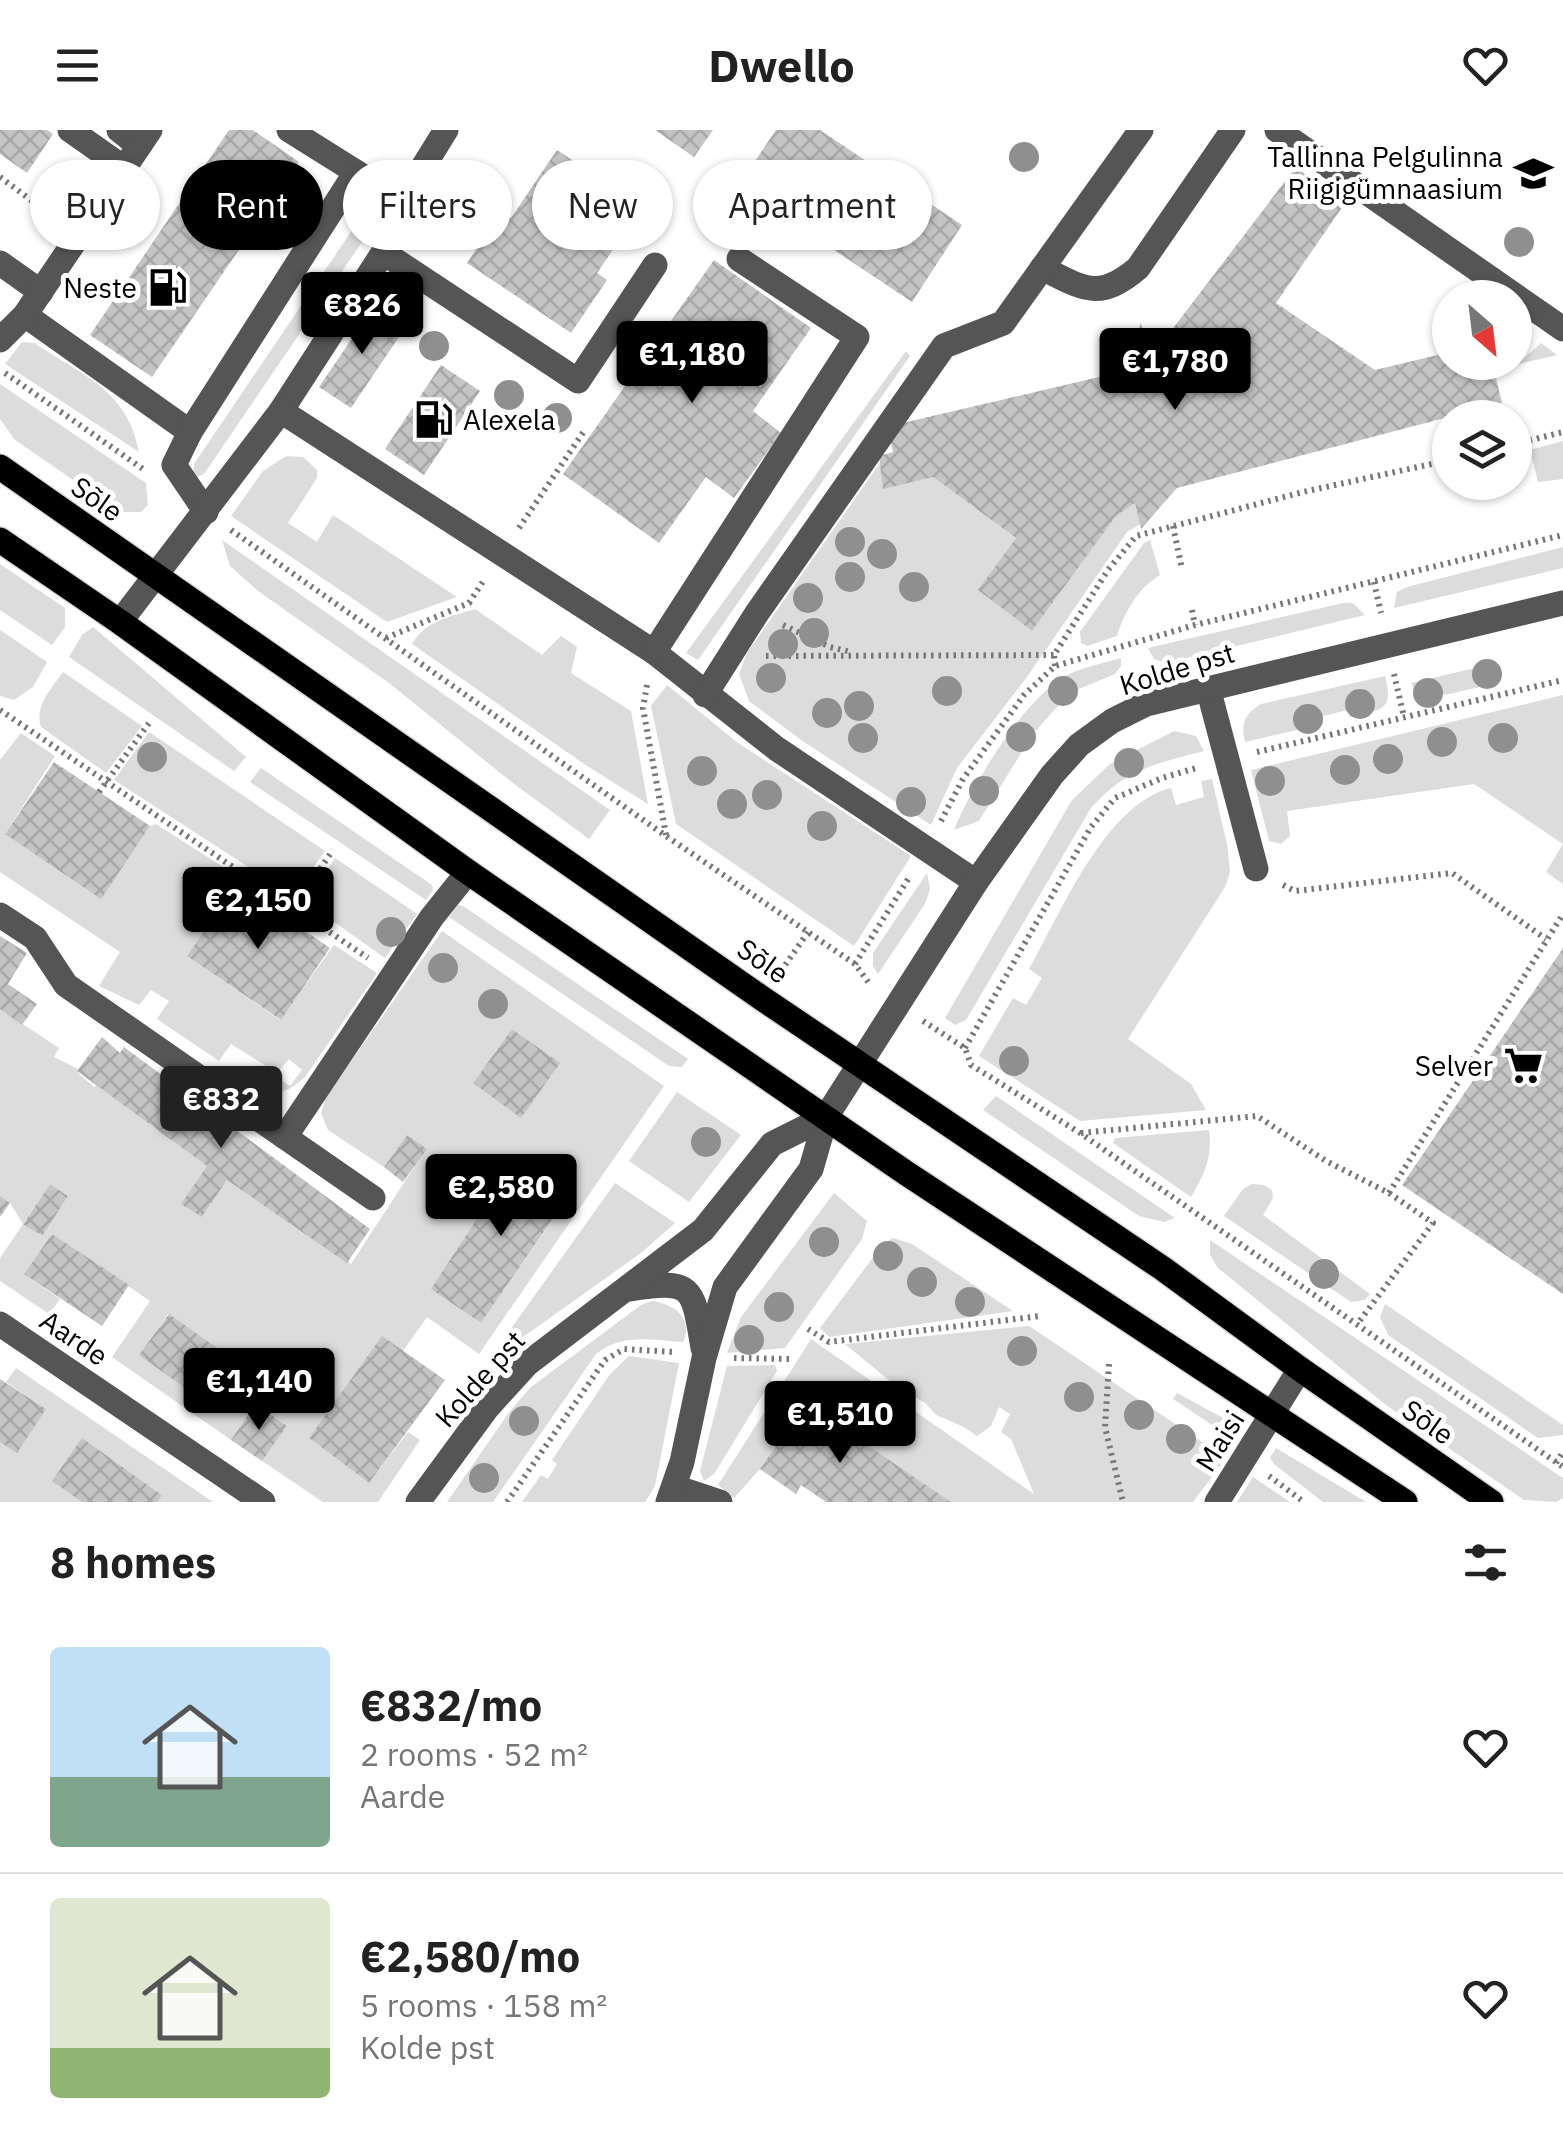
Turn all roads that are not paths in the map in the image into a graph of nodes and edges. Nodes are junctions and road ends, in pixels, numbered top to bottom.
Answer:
1 (70, 130) edge
2 (289, 130) edge
3 (446, 130) edge
4 (1141, 130) edge
5 (1232, 130) edge
6 (1278, 130) edge
7 (136, 135) edge
8 (113, 160) edge
9 (127, 160) edge
10 (428, 160) edge
11 (343, 164) edge
12 (343, 192) edge
13 (69, 250) edge
14 (386, 250) edge
15 (384, 253) junction
16 (740, 258) dead end
17 (0, 263) edge
18 (656, 265) dead end
19 (1042, 268) junction
20 (41, 292) junction
21 (25, 315) junction
22 (1563, 329) edge
23 (0, 340) edge
24 (281, 411) junction
25 (190, 432) junction
26 (0, 467) edge
27 (206, 512) junction
28 (0, 540) edge
29 (154, 575) junction
30 (1563, 603) edge
31 (120, 622) junction
32 (654, 652) junction
33 (1208, 688) junction
34 (705, 695) junction
35 (1256, 869) road end
36 (468, 872) junction
37 (976, 882) junction
38 (0, 915) edge
39 (862, 1065) junction
40 (826, 1118) junction
41 (285, 1137) junction
42 (373, 1198) dead end
43 (624, 1290) junction
44 (0, 1324) edge
45 (704, 1358) junction
46 (1300, 1369) junction
47 (1274, 1413) junction
48 (672, 1495) edge
49 (264, 1502) edge
50 (418, 1502) edge
51 (720, 1502) edge
52 (1217, 1502) edge
53 (1405, 1502) edge
54 (1492, 1502) edge

1 - 8 street
2 - 11 street
3 - 10 street
4 - 19 street
5 - 19 street
6 - 22 street
7 - 9 street
12 - 25 street
13 - 20 street
14 - 15 street
15 - 18 street
15 - 24 street
16 - 32 street
17 - 20 street
19 - 34 street
20 - 21 street
21 - 23 street
21 - 25 street
24 - 27 street
24 - 32 street
25 - 27 street
26 - 29 main road, Sõle
27 - 29 street
28 - 31 main road
29 - 31 street
29 - 39 main road, Sõle
30 - 33 street, Kolde pst
31 - 36 main road
32 - 34 street
33 - 35 street
33 - 37 street, Kolde pst
34 - 37 street
36 - 40 main road
36 - 41 street
37 - 39 street, Kolde pst
38 - 41 street
39 - 40 street, Kolde pst
39 - 46 main road, Sõle
40 - 43 street, Kolde pst
40 - 45 street, Kolde pst
40 - 47 main road
41 - 42 street
43 - 45 street
43 - 50 street, Kolde pst
44 - 49 street, Aarde
45 - 48 street, Kolde pst
46 - 47 street, Maisi
46 - 54 main road, Sõle
47 - 52 street, Maisi
47 - 53 main road
48 - 51 street

